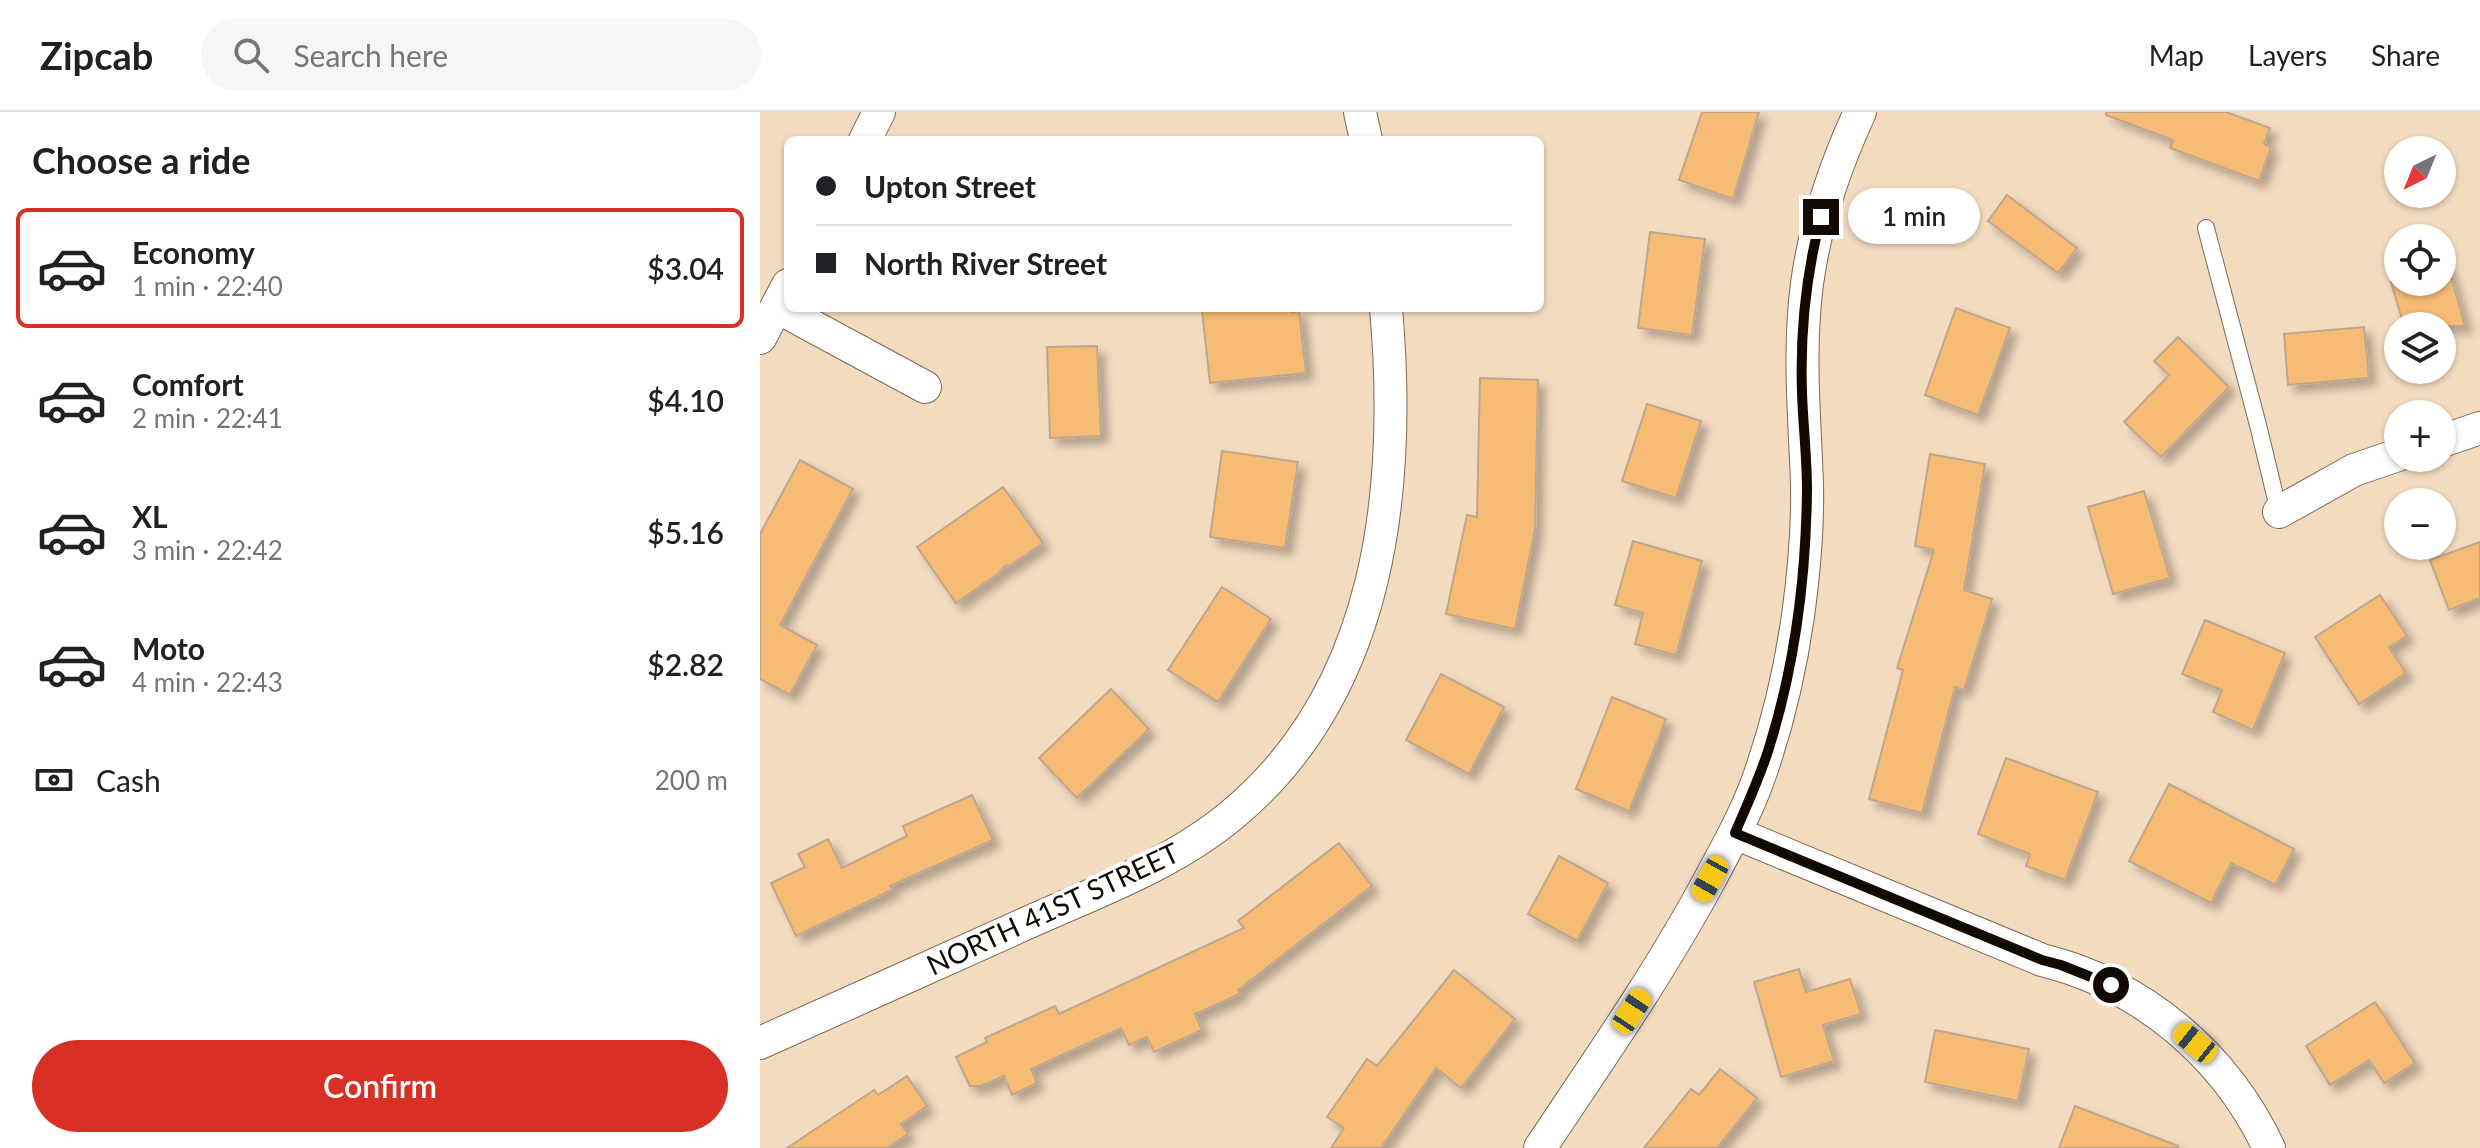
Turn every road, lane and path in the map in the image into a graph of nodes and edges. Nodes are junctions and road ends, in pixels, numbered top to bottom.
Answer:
1 (879, 112) edge
2 (1360, 112) edge
3 (1860, 112) edge
4 (867, 136) edge
5 (1365, 136) edge
6 (2206, 228) dead end
7 (782, 296) edge
8 (807, 312) edge
9 (1386, 312) edge
10 (760, 338) edge
11 (925, 387) dead end
12 (2480, 428) edge
13 (2456, 436) edge
14 (2384, 460) edge
15 (2279, 512) joint
16 (1735, 833) junction
17 (760, 1043) edge
18 (1540, 1148) edge
19 (2269, 1148) edge

1 - 4 street
2 - 5 street
3 - 16 street
6 - 15 lane
7 - 10 street
8 - 11 street
9 - 17 street, NORTH 41ST STREET
12 - 13 street
14 - 15 street
16 - 18 street
16 - 19 street

